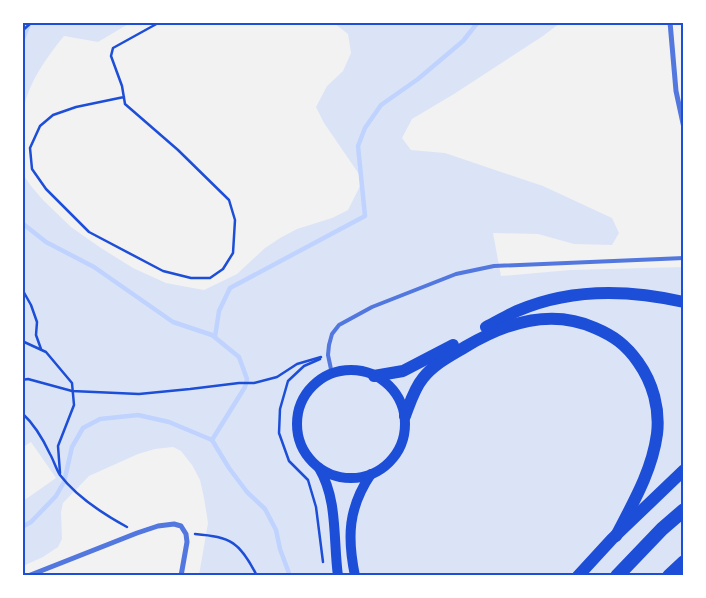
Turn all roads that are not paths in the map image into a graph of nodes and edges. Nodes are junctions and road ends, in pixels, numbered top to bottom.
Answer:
1 (670, 22) edge
2 (684, 128) edge
3 (684, 258) edge
4 (684, 302) edge
5 (332, 374) junction
6 (374, 376) junction
7 (405, 416) junction
8 (318, 467) junction
9 (684, 470) edge
10 (371, 474) junction
11 (684, 510) edge
12 (616, 536) junction
13 (684, 562) edge
14 (28, 576) edge
15 (181, 576) edge
16 (338, 576) edge
17 (355, 576) edge
18 (578, 576) edge
19 (618, 576) edge
20 (670, 576) edge

1 - 2 street
3 - 5 lane
4 - 6 highway
5 - 6 main road
5 - 8 main road
6 - 7 main road
7 - 10 main road
7 - 12 highway
8 - 10 main road
8 - 16 main road
9 - 12 highway
10 - 17 main road
11 - 19 highway
12 - 18 highway
13 - 20 highway
14 - 15 street

